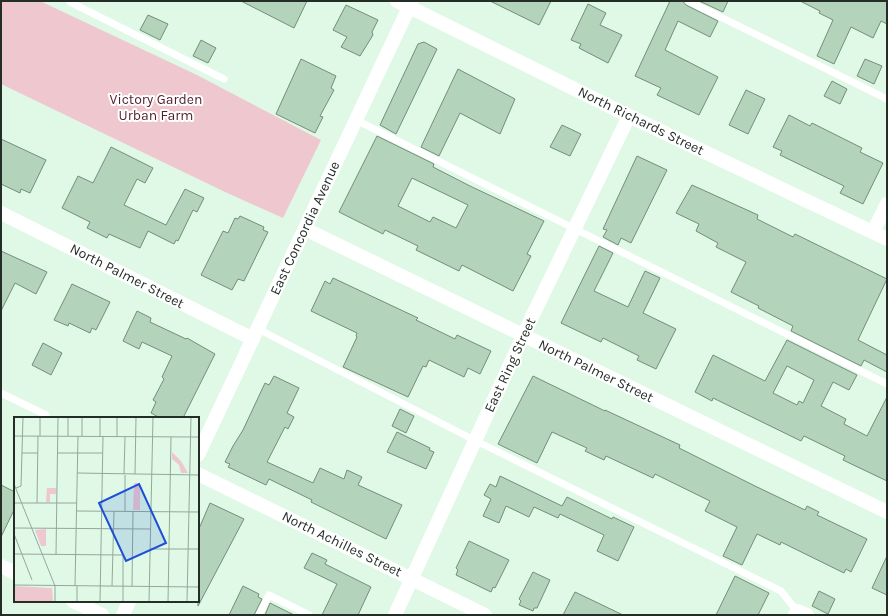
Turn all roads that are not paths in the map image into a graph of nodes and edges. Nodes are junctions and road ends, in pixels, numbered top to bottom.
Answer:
1 (69, 1) edge
2 (688, 1) edge
3 (406, 3) edge
4 (224, 78) dead end
5 (887, 99) edge
6 (629, 116) junction
7 (356, 120) junction
8 (887, 204) edge
9 (1, 213) edge
10 (305, 229) junction
11 (574, 229) junction
12 (873, 232) junction
13 (887, 239) edge
14 (255, 334) junction
15 (523, 336) junction
16 (887, 384) edge
17 (1, 393) edge
18 (46, 415) dead end
19 (476, 441) junction
20 (199, 453) edge
21 (199, 474) edge
22 (887, 512) edge
23 (1, 566) edge
24 (14, 572) edge
25 (412, 578) junction
26 (76, 602) edge
27 (129, 602) edge
28 (800, 614) edge
29 (102, 615) edge
30 (123, 615) edge
31 (259, 615) edge
32 (309, 615) edge
33 (394, 615) edge
34 (485, 615) edge

1 - 4 lane
2 - 5 lane
3 - 6 street, North Richards Street
3 - 7 street, East Concordia Avenue
6 - 11 street, East Ring Street
6 - 12 street, North Richards Street
7 - 10 street, East Concordia Avenue
7 - 11 lane
8 - 12 street
9 - 14 street, North Palmer Street
10 - 14 street, East Concordia Avenue
10 - 15 street, North Palmer Street
11 - 15 street, East Ring Street
11 - 16 lane
12 - 13 street, North Richards Street
14 - 19 lane
14 - 20 street, East Concordia Avenue
15 - 19 street, East Ring Street
15 - 22 street, North Palmer Street
17 - 18 lane
19 - 25 street, East Ring Street
19 - 28 lane
21 - 25 street, North Achilles Street
23 - 24 street
25 - 33 street, East Ring Street
25 - 34 street, North Achilles Street
26 - 29 street
27 - 30 street
31 - 32 lane

